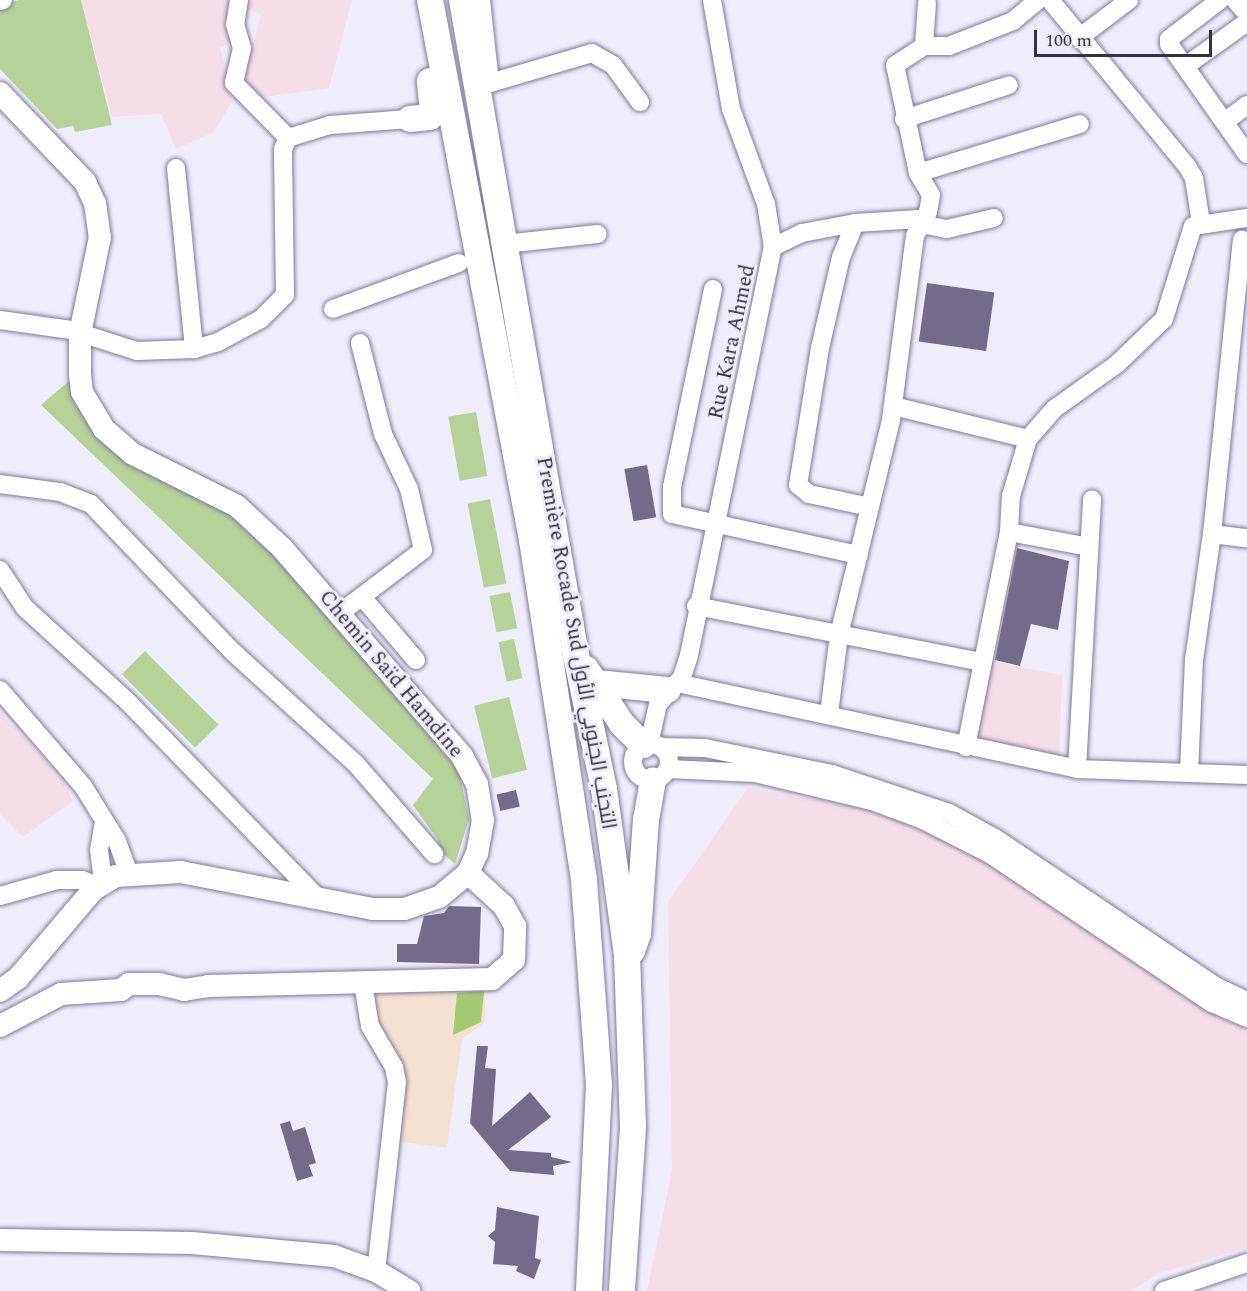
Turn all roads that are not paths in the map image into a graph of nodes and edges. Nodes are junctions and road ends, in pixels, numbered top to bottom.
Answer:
1 (239, 0) edge
2 (421, 0) edge
3 (430, 0) edge
4 (462, 0) edge
5 (481, 0) edge
6 (712, 0) edge
7 (1038, 0) edge
8 (1050, 0) edge
9 (1129, 0) edge
10 (1220, 0) edge
11 (1235, 0) edge
12 (927, 3) dead end
13 (1247, 14) edge
14 (1247, 22) edge
15 (1079, 38) junction
16 (924, 46) junction
17 (1187, 65) junction
18 (490, 83) junction
19 (1009, 85) dead end
20 (0, 93) edge
21 (640, 102) dead end
22 (1247, 105) edge
23 (10, 112) edge
24 (904, 118) junction
25 (410, 119) joint
26 (1227, 120) junction
27 (1080, 124) dead end
28 (288, 138) junction
29 (1247, 154) edge
30 (176, 168) dead end
31 (918, 173) junction
32 (994, 218) dead end
33 (1247, 218) edge
34 (855, 223) junction
35 (921, 224) junction
36 (1202, 224) junction
37 (597, 234) dead end
38 (503, 240) junction
39 (1242, 240) dead end
40 (773, 248) junction
41 (468, 261) junction
42 (713, 289) dead end
43 (333, 309) dead end
44 (0, 320) edge
45 (80, 334) junction
46 (360, 343) dead end
47 (194, 349) junction
48 (893, 406) junction
49 (1028, 439) junction
50 (0, 484) edge
51 (1092, 499) dead end
52 (870, 507) junction
53 (714, 524) junction
54 (1009, 532) junction
55 (1212, 534) junction
56 (1247, 538) edge
57 (1089, 547) junction
58 (859, 555) junction
59 (0, 570) edge
60 (362, 597) junction
61 (696, 606) junction
62 (340, 613) junction
63 (839, 635) junction
64 (576, 655) junction
65 (416, 660) dead end
66 (982, 662) junction
67 (596, 683) junction
68 (673, 687) junction
69 (0, 690) edge
70 (829, 714) junction
71 (653, 745) junction
72 (966, 747) junction
73 (1077, 770) junction
74 (1189, 773) junction
75 (661, 775) junction
76 (1247, 775) edge
77 (104, 823) junction
78 (434, 854) dead end
79 (128, 872) junction
80 (468, 873) junction
81 (101, 884) junction
82 (0, 896) edge
83 (320, 900) junction
84 (627, 955) junction
85 (363, 983) junction
86 (0, 991) edge
87 (1247, 1001) edge
88 (1247, 1018) edge
89 (0, 1026) edge
90 (0, 1240) edge
91 (1247, 1263) edge
92 (376, 1271) junction
93 (409, 1291) edge
94 (589, 1291) edge
95 (622, 1291) edge
96 (1164, 1291) edge

1 - 28 street
2 - 25 highway
3 - 41 highway, Première Rocade Sud التجنب الجنوبي الأول
4 - 38 highway, Première Rocade Sud التجنب الجنوبي الأول
5 - 18 street
6 - 40 street, Rue Kara Ahmed
7 - 16 street
8 - 15 street
9 - 15 street
10 - 17 street
11 - 13 street
12 - 16 street
14 - 17 street
15 - 36 street
16 - 24 street
17 - 26 street
18 - 21 street
18 - 38 highway
19 - 24 street
20 - 23 main road, Chemin Saïd Hamdine
22 - 26 street
23 - 45 main road, Chemin Saïd Hamdine
24 - 31 street
25 - 28 street
26 - 29 street
27 - 31 street
28 - 47 street
30 - 47 street
31 - 35 street
32 - 35 street
33 - 36 street
34 - 35 street
34 - 40 street
34 - 52 street
35 - 48 street
36 - 49 street
37 - 38 street
38 - 64 highway, Première Rocade Sud التجنب الجنوبي الأول
39 - 55 street
40 - 53 street, Rue Kara Ahmed
41 - 43 street
41 - 94 highway, Première Rocade Sud التجنب الجنوبي الأول
42 - 53 street
44 - 45 street
45 - 47 street
45 - 62 main road, Chemin Saïd Hamdine
46 - 60 street
48 - 49 street
48 - 52 street
49 - 54 street
50 - 78 street
51 - 57 street
52 - 58 street
53 - 58 street
53 - 61 street, Rue Kara Ahmed
54 - 57 street
54 - 66 street
55 - 56 street
55 - 74 street
57 - 73 street
58 - 63 street
59 - 83 street
60 - 62 street
60 - 65 street
61 - 63 street
61 - 68 street, Rue Kara Ahmed
62 - 80 main road, Chemin Saïd Hamdine
63 - 66 street
63 - 70 street
64 - 67 highway
64 - 84 highway, Première Rocade Sud التجنب الجنوبي الأول
66 - 72 street
67 - 68 highway
67 - 71 highway
68 - 70 street
68 - 71 street, Rue Kara Ahmed
69 - 77 street
70 - 72 street
71 - 75 street
71 - 75 street
71 - 87 street
72 - 73 street
73 - 74 street
74 - 76 street
75 - 84 highway
75 - 88 street
77 - 79 street
77 - 81 street
79 - 81 main road
79 - 83 main road
80 - 83 main road
80 - 85 main road
81 - 82 street
81 - 86 main road
84 - 95 highway, Première Rocade Sud التجنب الجنوبي الأول
85 - 89 main road
85 - 92 street
90 - 92 main road
91 - 96 street
92 - 93 main road

